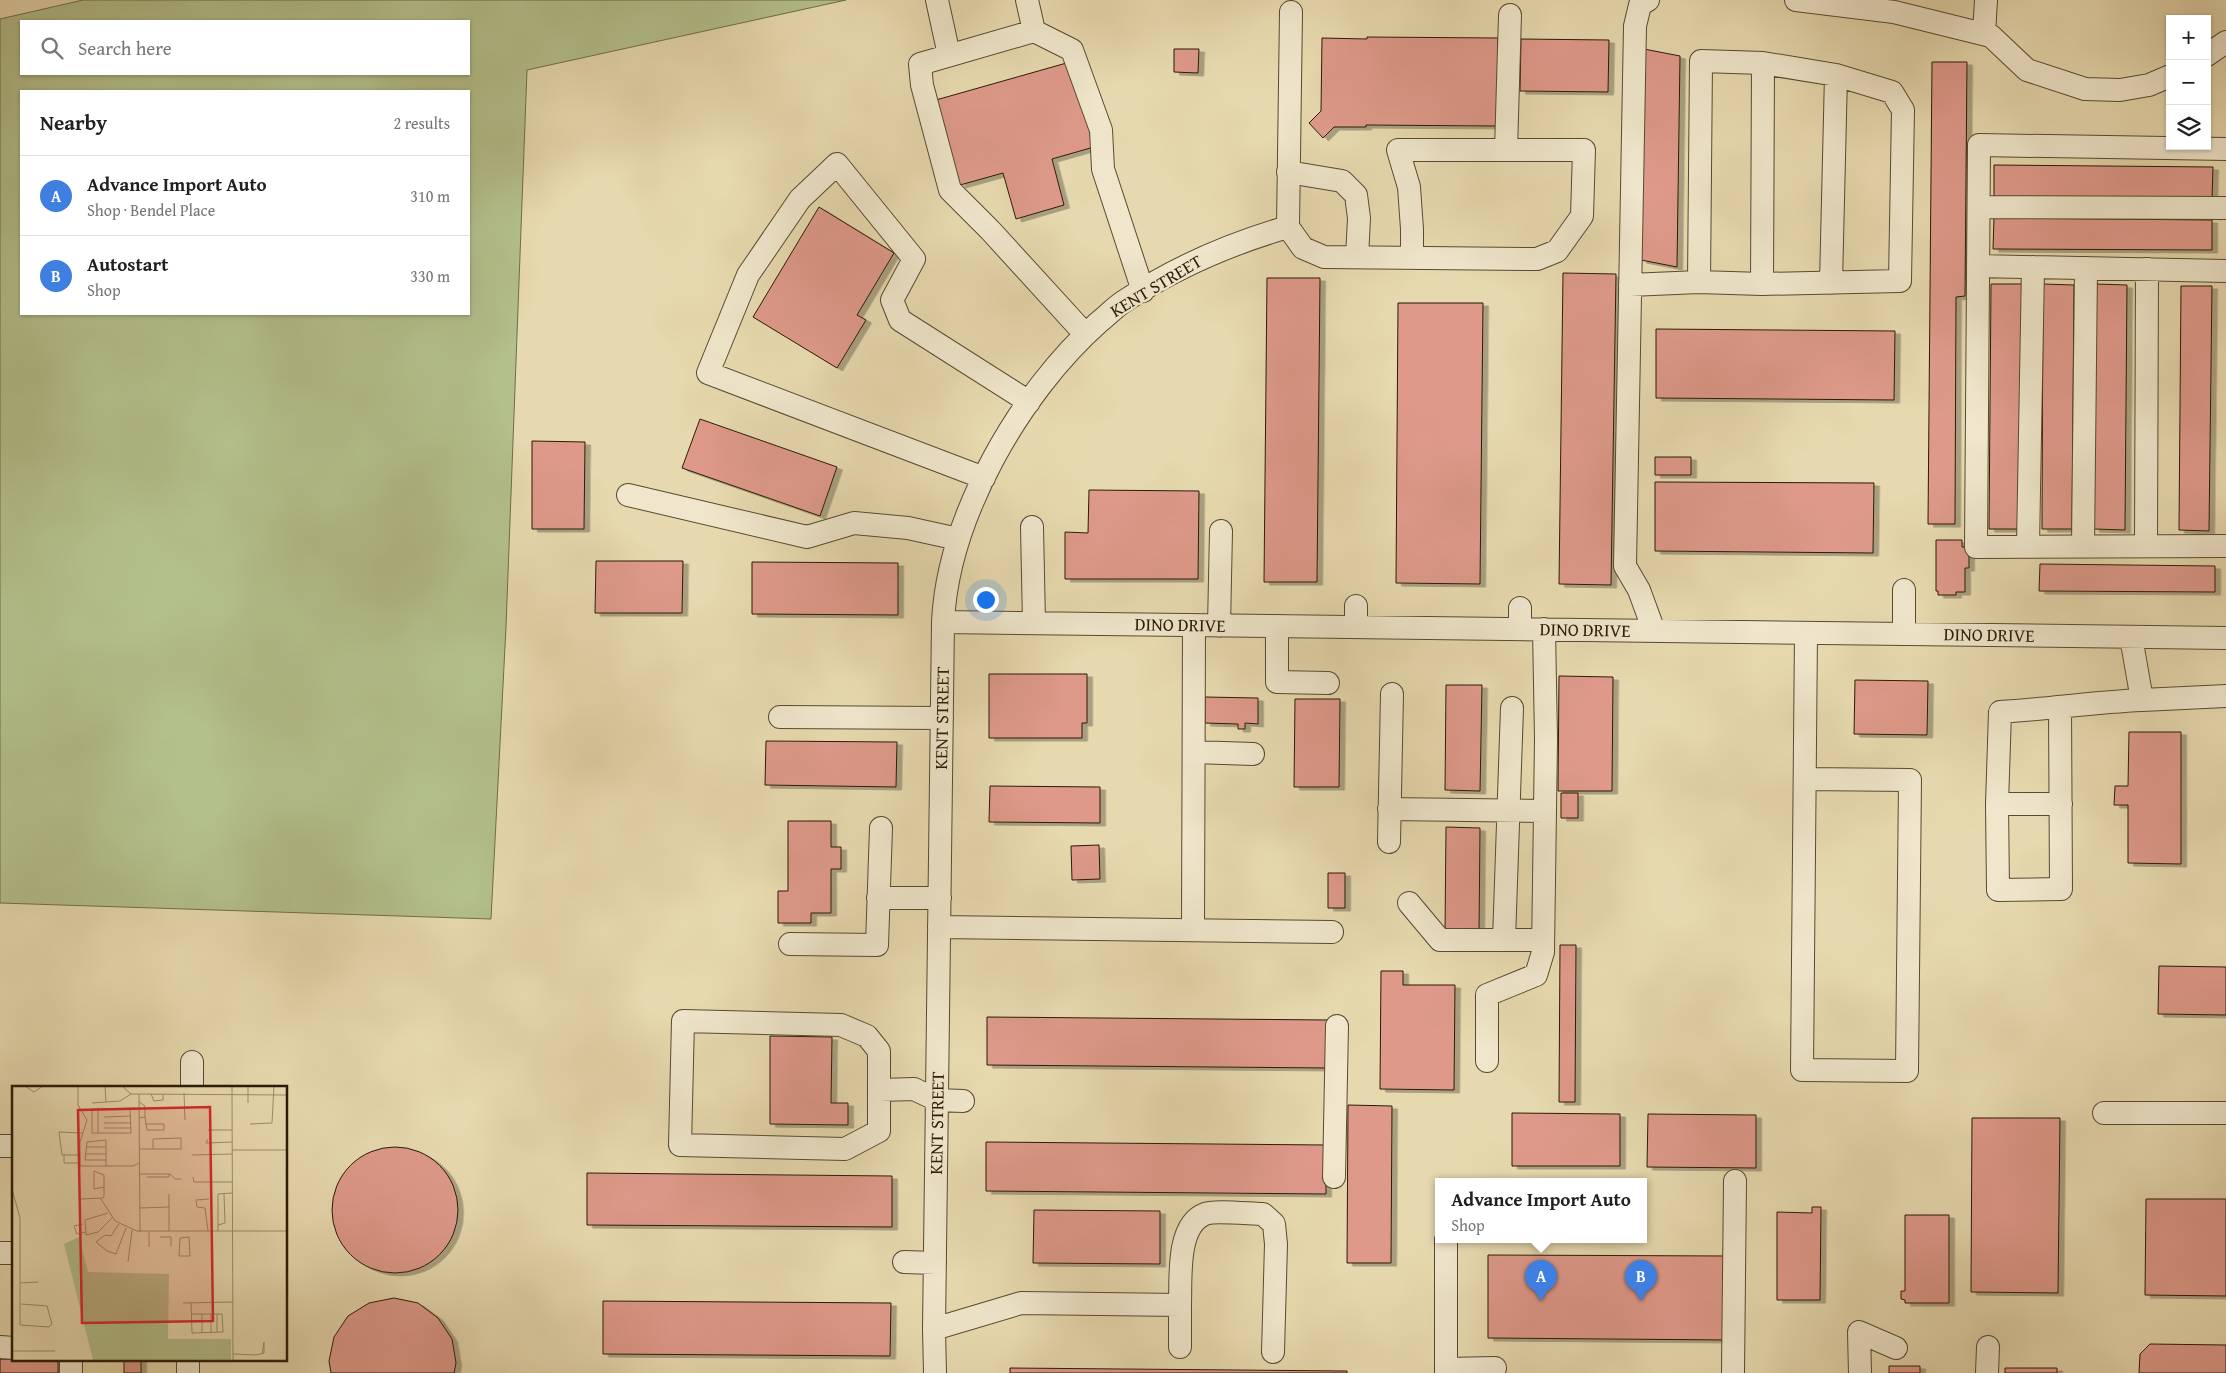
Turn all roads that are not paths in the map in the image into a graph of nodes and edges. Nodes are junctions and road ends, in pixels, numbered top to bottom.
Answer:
1 (937, 0) edge
2 (1027, 0) edge
3 (1648, 0) edge
4 (1796, 0) edge
5 (1986, 0) edge
6 (1291, 12) dead end
7 (1510, 15) dead end
8 (1034, 31) junction
9 (1984, 34) junction
10 (2226, 42) edge
11 (2211, 53) edge
12 (949, 56) junction
13 (1763, 63) junction
14 (1836, 75) junction
15 (2166, 78) edge
16 (2226, 149) edge
17 (1506, 150) junction
18 (1288, 172) junction
19 (1979, 207) junction
20 (2226, 208) edge
21 (1288, 227) junction
22 (1357, 257) junction
23 (1412, 258) junction
24 (1978, 266) junction
25 (2033, 267) junction
26 (2086, 268) junction
27 (2147, 269) junction
28 (2226, 271) edge
29 (1699, 282) junction
30 (1831, 283) junction
31 (1762, 284) junction
32 (1630, 285) junction
33 (1143, 291) junction
34 (1086, 334) junction
35 (1029, 402) junction
36 (984, 478) junction
37 (628, 495) dead end
38 (1032, 527) dead end
39 (1221, 531) dead end
40 (958, 539) junction
41 (2028, 546) junction
42 (2083, 546) junction
43 (2146, 546) junction
44 (2226, 546) edge
45 (1904, 590) dead end
46 (943, 622) junction
47 (1034, 623) junction
48 (1194, 626) junction
49 (1219, 626) junction
50 (1277, 626) junction
51 (1544, 629) junction
52 (1654, 631) junction
53 (1806, 633) junction
54 (1904, 634) junction
55 (2131, 637) junction
56 (2226, 638) edge
57 (1328, 683) dead end
58 (1392, 694) dead end
59 (2226, 696) edge
60 (2142, 700) junction
61 (1512, 708) dead end
62 (2060, 708) junction
63 (780, 716) dead end
64 (942, 718) junction
65 (1546, 739) junction
66 (1512, 740) junction
67 (1194, 752) junction
68 (1252, 754) dead end
69 (1805, 779) junction
70 (1997, 804) junction
71 (2061, 804) junction
72 (1389, 809) junction
73 (1509, 810) junction
74 (1545, 811) junction
75 (881, 828) dead end
76 (1389, 842) dead end
77 (1544, 885) junction
78 (1506, 886) junction
79 (878, 898) junction
80 (940, 898) junction
81 (1409, 903) dead end
82 (939, 927) junction
83 (1193, 929) junction
84 (1332, 932) dead end
85 (1504, 940) junction
86 (1543, 940) junction
87 (790, 944) dead end
88 (1337, 1026) dead end
89 (1487, 1061) dead end
90 (192, 1062) dead end
91 (192, 1086) edge
92 (879, 1090) junction
93 (937, 1100) junction
94 (963, 1100) dead end
95 (2104, 1113) dead end
96 (2226, 1113) edge
97 (1334, 1178) dead end
98 (1735, 1181) dead end
99 (1446, 1243) edge
100 (904, 1262) dead end
101 (935, 1263) junction
102 (1180, 1306) junction
103 (934, 1329) junction
104 (1180, 1347) dead end
105 (1988, 1347) dead end
106 (1896, 1348) dead end
107 (1273, 1352) dead end
108 (71, 1360) edge
109 (188, 1360) edge
110 (1495, 1368) dead end
111 (1446, 1371) edge
112 (71, 1373) edge
113 (188, 1373) edge
114 (935, 1373) edge
115 (1733, 1373) edge
116 (1860, 1373) edge
117 (1988, 1373) edge

1 - 12 street
2 - 8 street
3 - 32 street
4 - 9 street
5 - 9 street
6 - 18 street
7 - 17 street
8 - 12 street
8 - 33 street
9 - 15 street
10 - 11 street
12 - 34 street
13 - 14 street
13 - 29 street
13 - 31 street
14 - 30 street
14 - 30 street
16 - 19 street
17 - 23 street
17 - 23 street
18 - 21 street
18 - 22 street
19 - 20 street
19 - 24 street
21 - 22 street
21 - 33 street, KENT STREET
22 - 23 street
24 - 25 street
24 - 41 street
25 - 26 street
25 - 41 street
26 - 27 street
26 - 42 street
27 - 28 street
27 - 43 street
29 - 31 street
29 - 32 street
30 - 31 street
32 - 52 street
33 - 34 street, KENT STREET
34 - 35 street, KENT STREET
35 - 36 street, KENT STREET
35 - 36 street
36 - 40 street, KENT STREET
37 - 40 street
38 - 47 street
39 - 49 street
40 - 46 street, KENT STREET
41 - 42 street
42 - 43 street
43 - 44 street
45 - 54 street
46 - 47 street, DINO DRIVE
46 - 64 street, KENT STREET
47 - 48 street, DINO DRIVE
48 - 49 street, DINO DRIVE
48 - 67 street
49 - 50 street, DINO DRIVE
50 - 51 street, DINO DRIVE
50 - 57 street
51 - 52 street, DINO DRIVE
51 - 65 street
52 - 53 street, DINO DRIVE
53 - 54 street, DINO DRIVE
53 - 69 street
54 - 55 street, DINO DRIVE
55 - 56 street, DINO DRIVE
55 - 60 street
58 - 72 street
59 - 60 street
60 - 62 street
61 - 66 street
62 - 70 street
62 - 71 street
63 - 64 street
64 - 80 street, KENT STREET
65 - 66 street
65 - 74 street
66 - 73 street
67 - 68 street
67 - 83 street
69 - 69 street
70 - 71 street
70 - 71 street
72 - 73 street
72 - 76 street
73 - 74 street
73 - 78 street
74 - 77 street
75 - 79 street
77 - 78 street
77 - 86 street
78 - 85 street
79 - 80 street
79 - 87 street
80 - 82 street, KENT STREET
81 - 85 street
82 - 83 street
82 - 93 street, KENT STREET
83 - 84 street
85 - 86 street
86 - 89 street
88 - 97 street
90 - 91 street
92 - 92 street
92 - 93 street
93 - 94 street
93 - 101 street, KENT STREET
95 - 96 street
98 - 115 street
99 - 111 street
100 - 101 street
101 - 103 street, KENT STREET
102 - 103 street
102 - 104 street
102 - 107 street
103 - 114 street, KENT STREET
105 - 117 street
106 - 116 street
108 - 112 street
109 - 113 street
110 - 111 street

